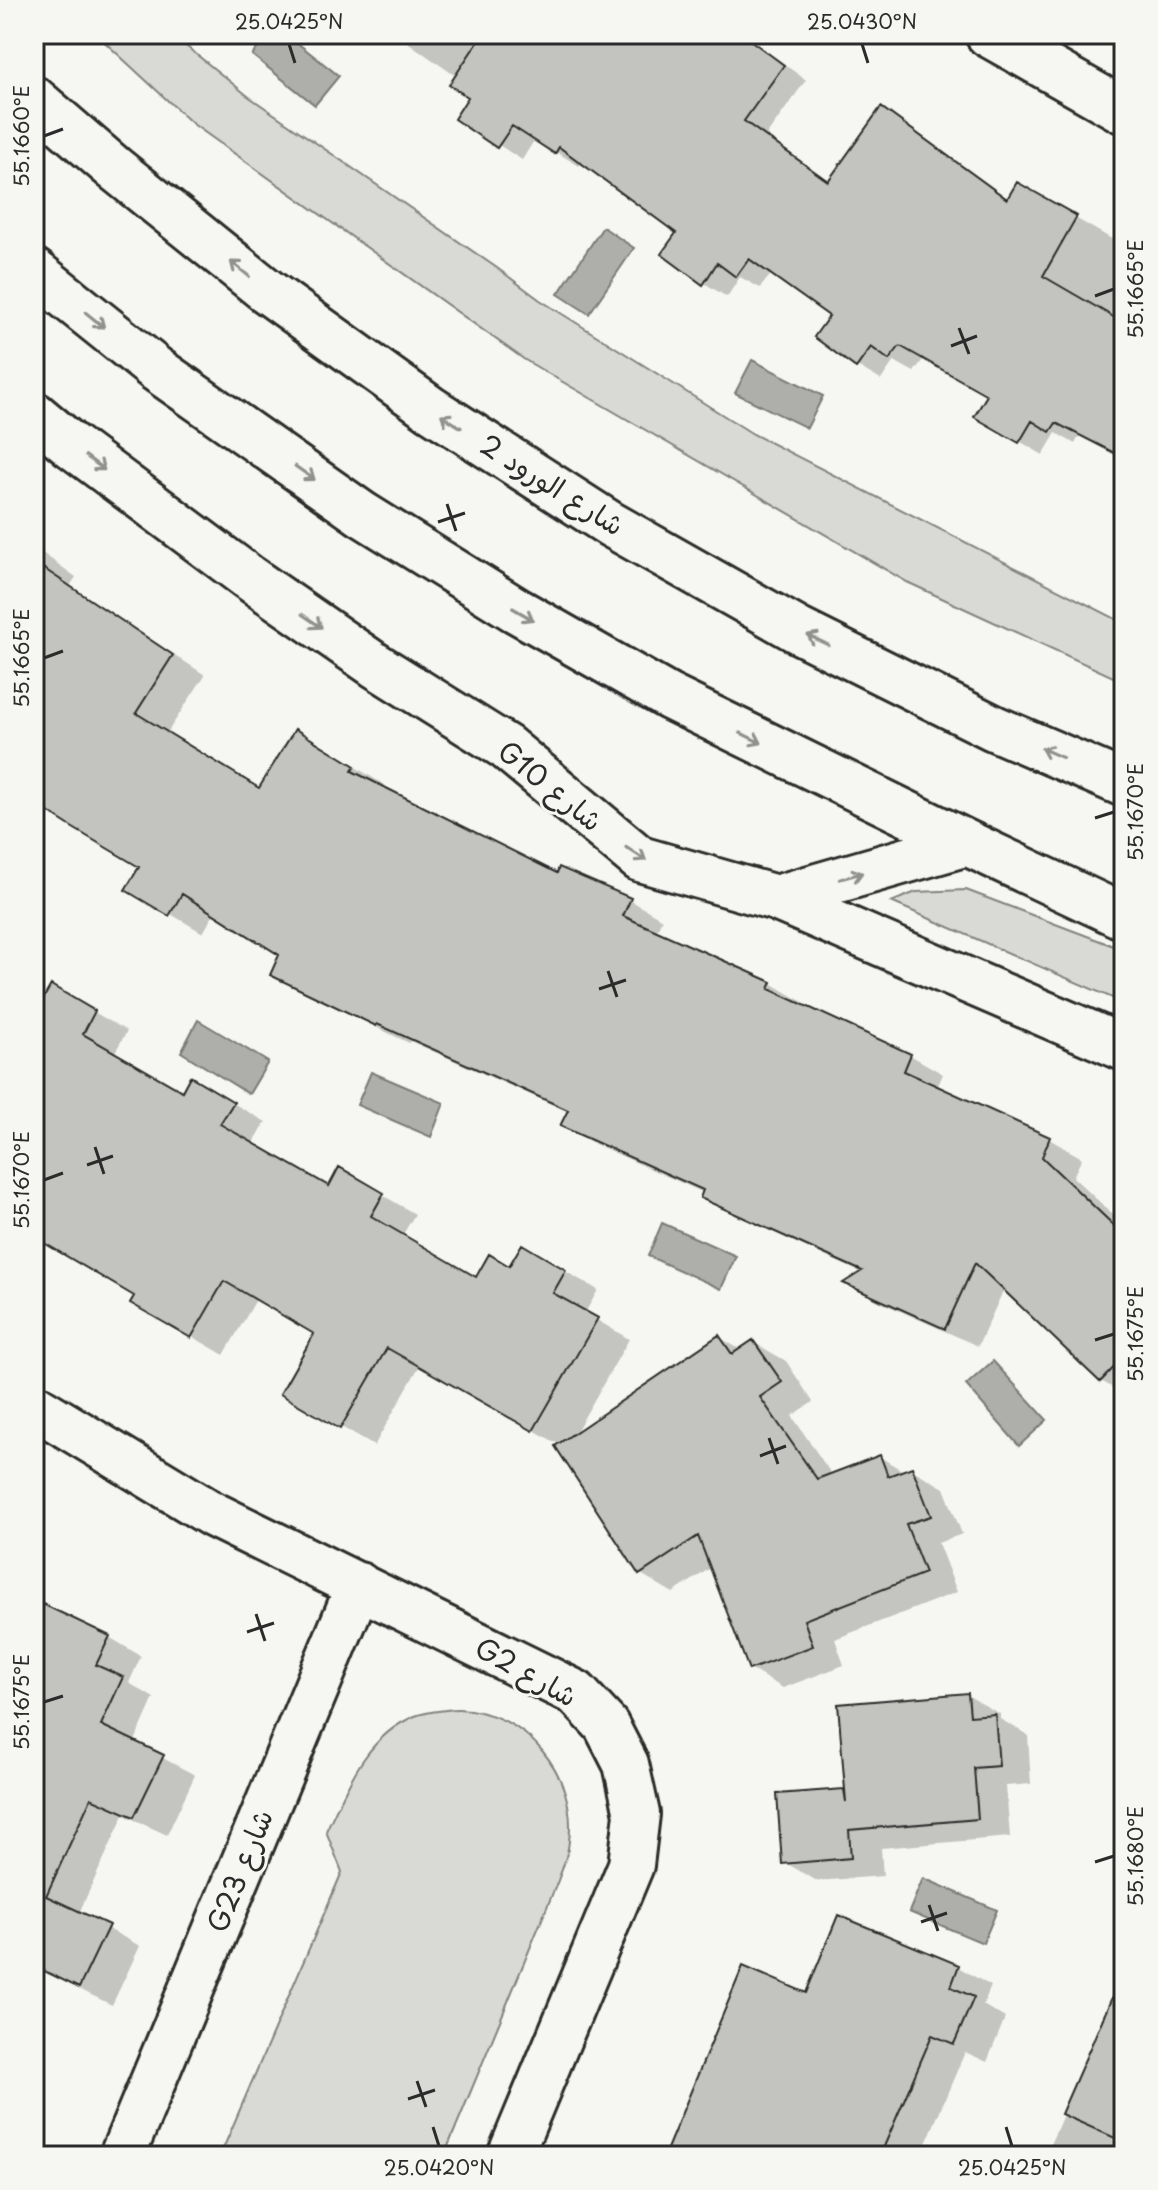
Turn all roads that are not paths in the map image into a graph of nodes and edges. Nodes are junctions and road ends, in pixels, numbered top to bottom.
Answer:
1 (988, 34) edge
2 (34, 99) edge
3 (1124, 111) edge
4 (34, 271) edge
5 (34, 414) edge
6 (1124, 784) edge
7 (967, 843) junction
8 (776, 898) junction
9 (1124, 917) edge
10 (1124, 1048) edge
11 (34, 1406) edge
12 (359, 1585) junction
13 (122, 2156) edge
14 (510, 2156) edge

1 - 3 street
6 -> 2 street, شارع الورود 2
4 -> 7 street
5 -> 8 street, G10 شارع
8 -> 7 street
7 - 9 street
8 - 10 street, G10 شارع
11 - 12 street, G2 شارع
12 - 13 street, G23 شارع
12 - 14 street, G2 شارع

